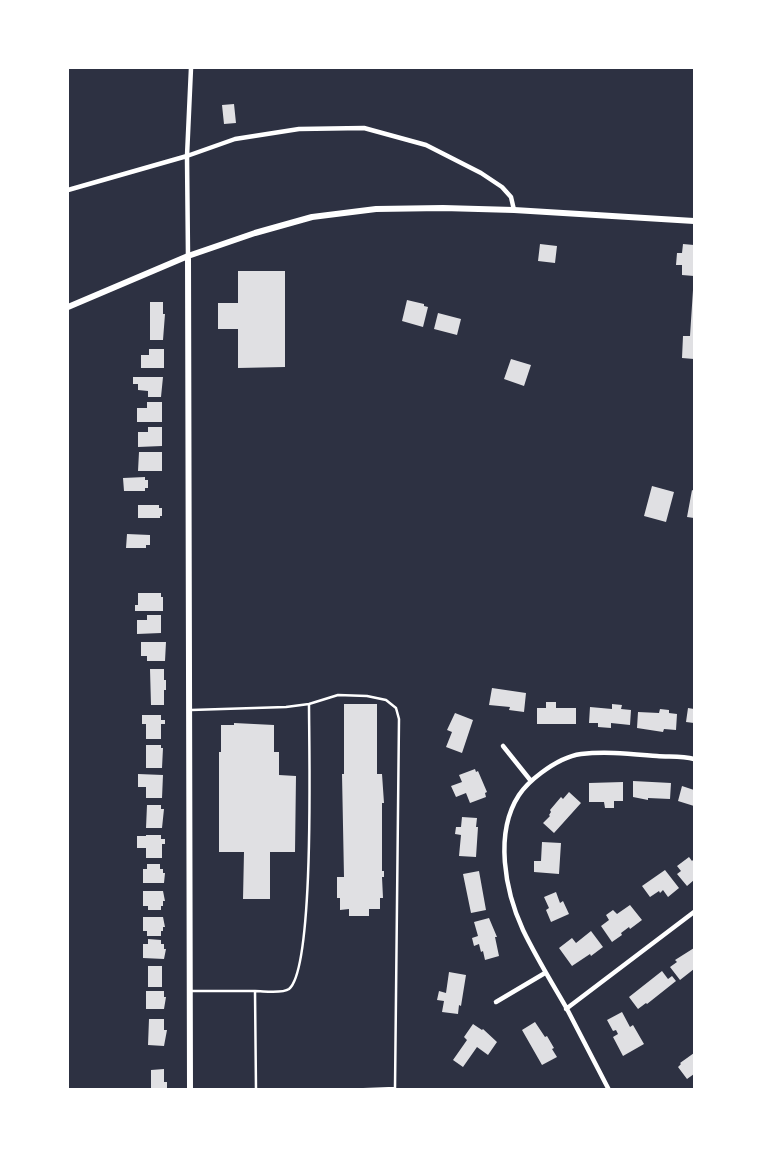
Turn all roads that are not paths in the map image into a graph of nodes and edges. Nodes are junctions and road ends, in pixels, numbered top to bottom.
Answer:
1 (191, 68) edge
2 (187, 156) junction
3 (68, 190) edge
4 (514, 210) junction
5 (694, 222) edge
6 (188, 256) junction
7 (68, 307) edge
8 (309, 704) junction
9 (189, 710) junction
10 (503, 746) dead end
11 (694, 759) edge
12 (531, 781) junction
13 (694, 912) edge
14 (545, 973) junction
15 (190, 990) junction
16 (255, 990) junction
17 (496, 1002) dead end
18 (566, 1009) junction
19 (190, 1090) edge
20 (256, 1090) edge
21 (344, 1090) edge
22 (610, 1090) edge

1 - 2 street
2 - 3 street
2 - 4 street
2 - 6 street
4 - 5 main road
4 - 6 main road
6 - 7 main road
6 - 9 main road
8 - 9 lane
8 - 16 lane
8 - 21 lane
9 - 15 main road
10 - 12 street
11 - 12 street
12 - 14 street
13 - 18 street
14 - 17 street
14 - 18 street
15 - 16 lane
15 - 19 main road
16 - 20 lane
18 - 22 street

